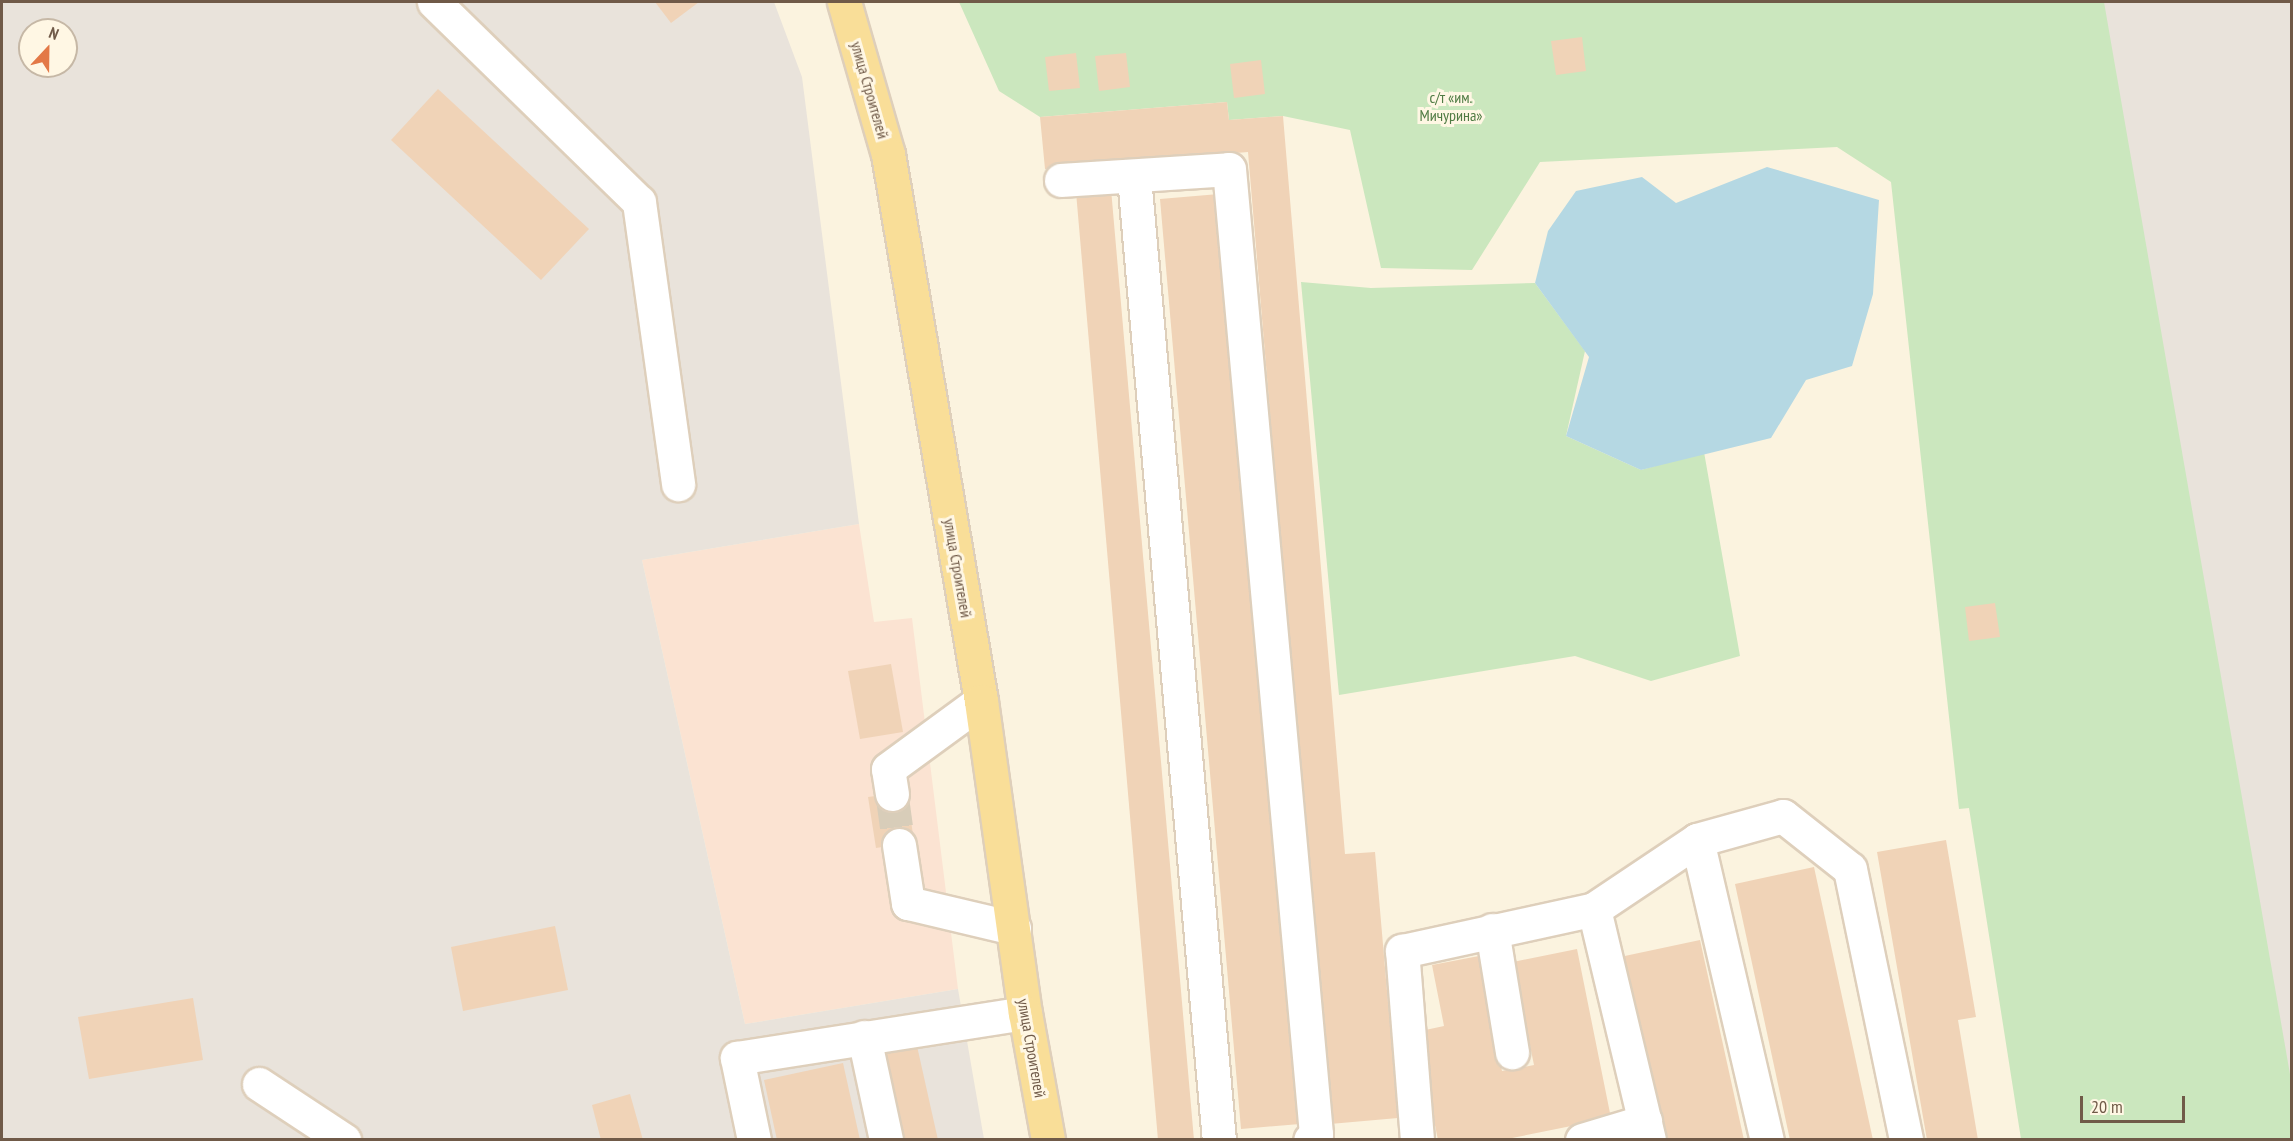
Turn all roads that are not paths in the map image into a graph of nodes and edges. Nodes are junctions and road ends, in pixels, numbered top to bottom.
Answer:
1 (434, 2) edge
2 (844, 2) edge
3 (1134, 177) junction
4 (1061, 180) dead end
5 (678, 484) dead end
6 (981, 701) junction
7 (892, 794) tunnel mouth
8 (1696, 840) junction
9 (899, 844) tunnel mouth
10 (1594, 909) junction
11 (1014, 928) junction
12 (1492, 930) junction
13 (1026, 1013) junction
14 (864, 1037) junction
15 (1512, 1052) dead end
16 (259, 1084) dead end
17 (1647, 1130) edge
18 (344, 1140) edge
19 (754, 1140) edge
20 (886, 1140) edge
21 (1048, 1140) edge
22 (1219, 1140) edge
23 (1310, 1140) edge
24 (1417, 1140) edge
25 (1582, 1140) edge
26 (1767, 1140) edge
27 (1906, 1140) edge

1 - 5 lane
2 - 6 main road, улица Строителей
3 - 4 lane
3 - 22 lane
3 - 23 lane
6 - 7 lane
6 - 11 main road, улица Строителей
8 - 10 lane
8 - 26 lane
8 - 27 lane
9 - 11 lane
10 - 12 lane
10 - 17 lane
11 - 13 main road, улица Строителей
12 - 15 lane
12 - 24 lane
13 - 14 lane
13 - 21 main road, улица Строителей
14 - 19 lane
14 - 20 lane
16 - 18 lane
17 - 25 lane

